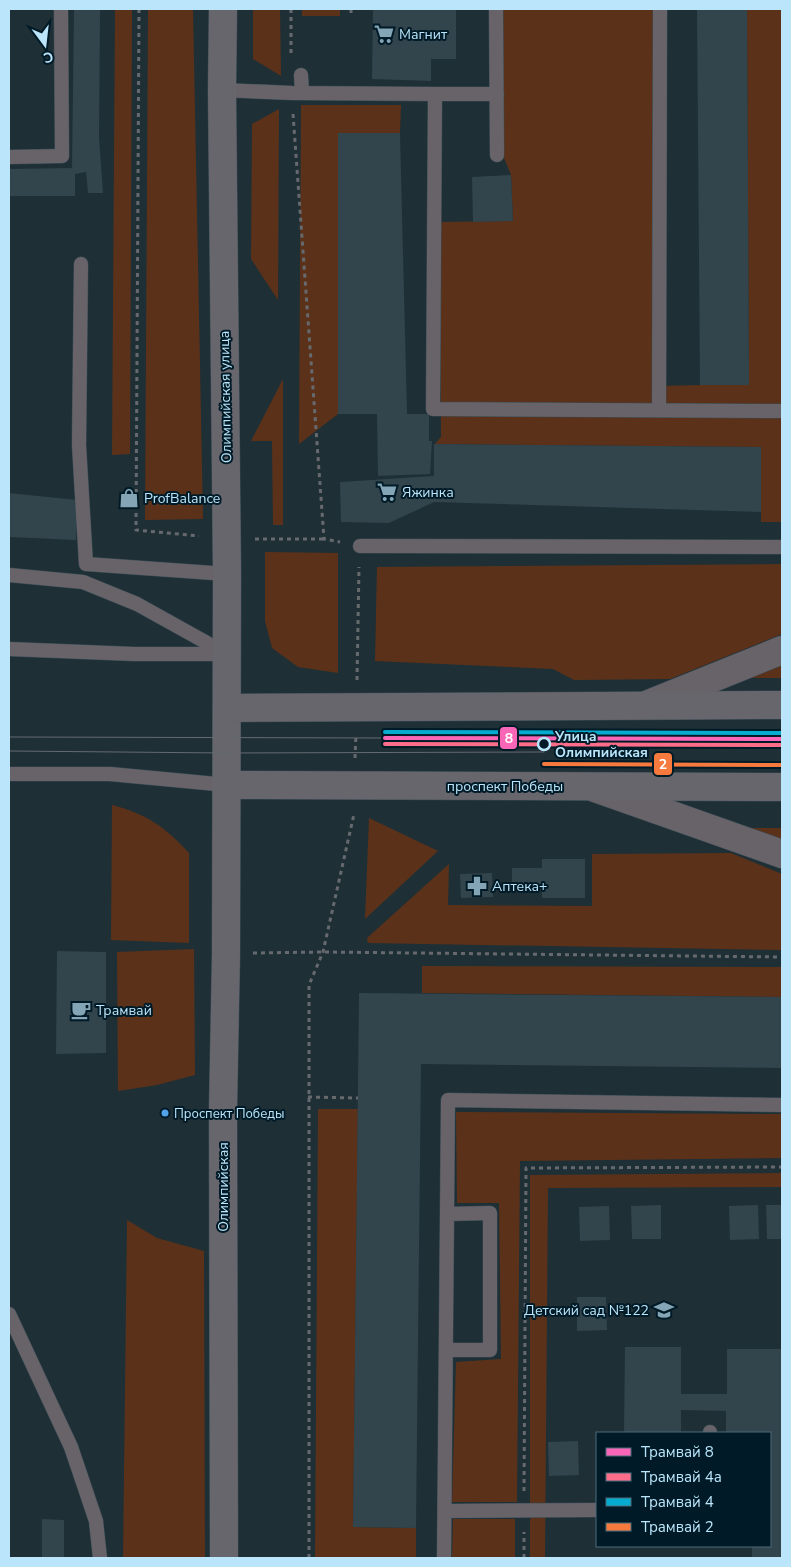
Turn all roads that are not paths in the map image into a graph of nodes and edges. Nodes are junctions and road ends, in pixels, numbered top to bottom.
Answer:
1 (61, 9) edge
2 (223, 9) edge
3 (496, 9) edge
4 (660, 9) edge
5 (301, 75) dead end
6 (222, 90) junction
7 (297, 93) junction
8 (435, 94) junction
9 (497, 94) junction
10 (497, 155) dead end
11 (9, 157) edge
12 (81, 264) dead end
13 (659, 410) junction
14 (782, 411) edge
15 (360, 546) road end
16 (782, 548) edge
17 (227, 574) junction
18 (9, 575) edge
19 (9, 649) edge
20 (782, 650) edge
21 (227, 654) junction
22 (646, 705) junction
23 (782, 705) edge
24 (227, 708) junction
25 (9, 774) edge
26 (227, 785) junction
27 (591, 787) junction
28 (782, 787) edge
29 (782, 854) edge
30 (782, 1106) edge
31 (447, 1214) junction
32 (9, 1314) edge
33 (446, 1350) junction
34 (596, 1510) edge
35 (445, 1511) junction
36 (100, 1558) edge
37 (224, 1558) edge
38 (444, 1558) edge

1 - 11 lane
2 - 6 main road, Олимпийская улица
3 - 9 lane
4 - 13 lane
5 - 7 lane
6 - 7 lane
6 - 17 main road, Олимпийская улица
7 - 8 lane
8 - 9 lane
8 - 13 lane
9 - 10 lane
12 - 17 lane
13 - 14 lane
15 - 16 lane
17 - 21 main road, Олимпийская улица
18 - 21 lane
19 - 21 lane
20 - 22 street
21 - 24 main road, Олимпийская улица
22 - 23 main road
22 - 24 main road
24 - 26 main road, Олимпийская улица
25 - 26 lane
26 - 27 main road, проспект Победы
26 - 37 main road, Олимпийская
27 - 28 main road, проспект Победы
27 - 29 street
30 - 31 lane
31 - 33 lane
31 - 33 lane
32 - 36 lane
33 - 35 lane
34 - 35 lane
35 - 38 lane

